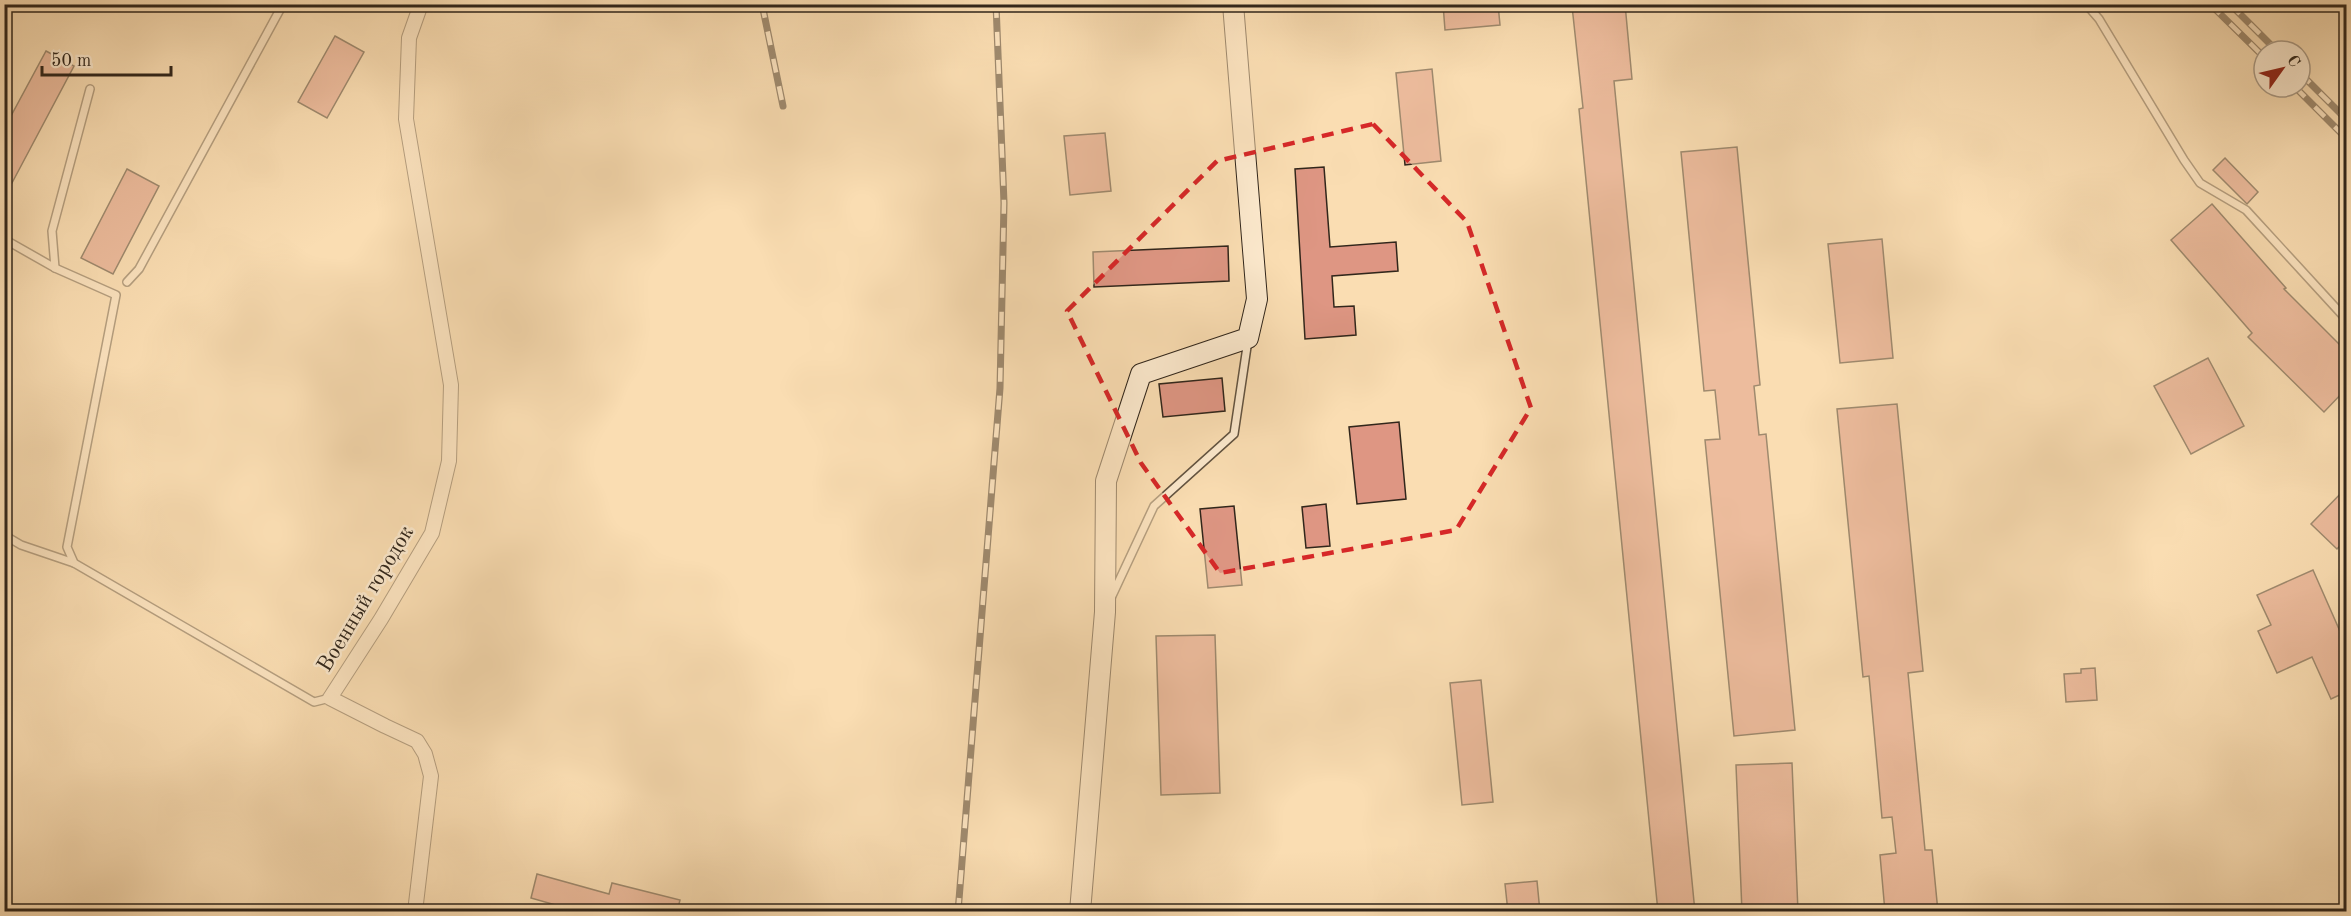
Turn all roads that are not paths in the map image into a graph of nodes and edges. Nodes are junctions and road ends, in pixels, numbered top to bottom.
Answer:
1 (283, 4) edge
2 (421, 4) edge
3 (1233, 4) edge
4 (2086, 4) edge
5 (90, 89) dead end
6 (4, 239) edge
7 (55, 268) junction
8 (127, 282) dead end
9 (2346, 319) edge
10 (1248, 338) junction
11 (4, 535) edge
12 (74, 563) junction
13 (1105, 612) junction
14 (330, 698) junction
15 (415, 912) edge
16 (1080, 912) edge

1 - 8 lane
2 - 14 street, Военный городок
3 - 10 street
4 - 9 lane
5 - 7 lane
6 - 7 lane
7 - 12 lane
10 - 13 lane
10 - 13 street
11 - 12 lane
12 - 14 lane
13 - 16 street
14 - 15 street, Военный городок

